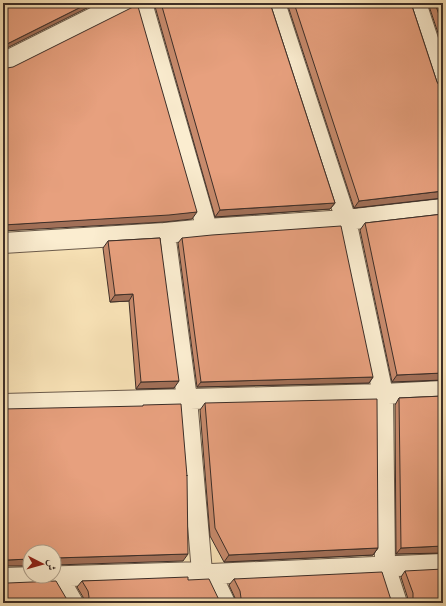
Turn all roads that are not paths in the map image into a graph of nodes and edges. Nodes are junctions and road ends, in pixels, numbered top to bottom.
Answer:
1 (123, 3) edge
2 (142, 3) edge
3 (275, 3) edge
4 (416, 3) edge
5 (3, 63) edge
6 (443, 85) edge
7 (443, 209) edge
8 (346, 220) junction
9 (207, 229) junction
10 (165, 233) junction
11 (3, 243) edge
12 (443, 391) edge
13 (383, 394) junction
14 (187, 399) junction
15 (3, 404) edge
16 (443, 564) edge
17 (385, 566) junction
18 (207, 573) junction
19 (62, 577) edge
20 (3, 578) edge
21 (22, 578) edge
22 (62, 584) edge
23 (73, 603) edge
24 (225, 603) edge
25 (397, 603) edge

1 - 5 street
2 - 9 street
3 - 8 street
4 - 6 street
7 - 8 street
8 - 9 street
8 - 13 street
9 - 10 street
10 - 11 street
10 - 14 street
12 - 13 street
13 - 14 street
13 - 17 street
14 - 15 street
14 - 18 street
16 - 17 street
17 - 18 street
17 - 25 street
18 - 19 street
18 - 24 street
20 - 21 street
22 - 23 street

